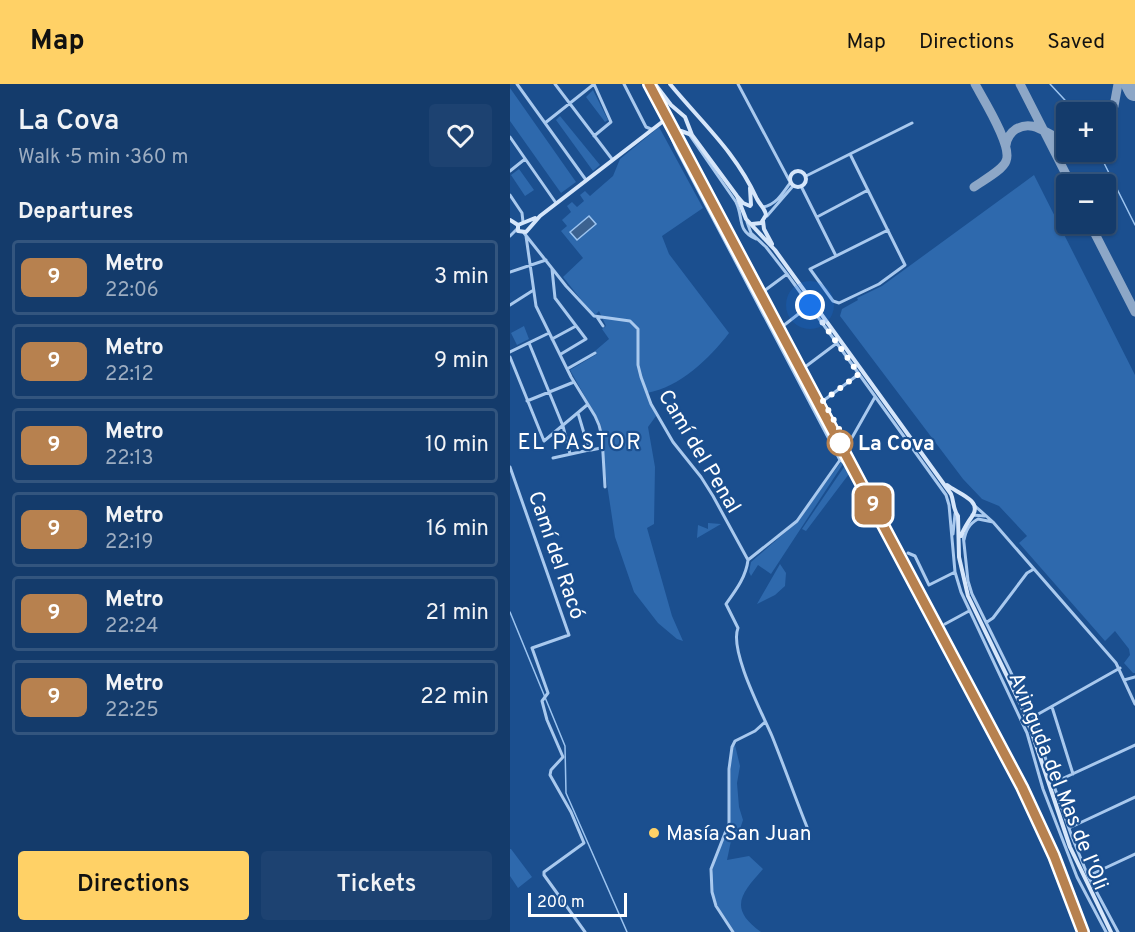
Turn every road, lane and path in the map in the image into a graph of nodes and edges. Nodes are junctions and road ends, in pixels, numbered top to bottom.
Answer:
1 (517, 84) edge
2 (555, 84) edge
3 (594, 84) edge
4 (624, 84) edge
5 (655, 84) edge
6 (670, 84) edge
7 (738, 84) edge
8 (571, 104) junction
9 (678, 112) junction
10 (666, 118) junction
11 (686, 121) junction
12 (545, 123) junction
13 (912, 123) dead end
14 (658, 124) junction
15 (667, 128) junction
16 (651, 129) junction
17 (679, 132) junction
18 (691, 135) junction
19 (594, 136) junction
20 (510, 137) edge
21 (674, 142) junction
22 (850, 154) junction
23 (525, 159) junction
24 (612, 159) junction
25 (510, 171) edge
26 (783, 171) junction
27 (792, 173) junction
28 (806, 176) junction
29 (748, 179) junction
30 (586, 180) junction
31 (791, 183) junction
32 (801, 186) junction
33 (867, 190) junction
34 (510, 195) edge
35 (737, 196) junction
36 (556, 203) junction
37 (750, 206) junction
38 (761, 206) junction
39 (746, 213) junction
40 (817, 217) junction
41 (747, 219) junction
42 (764, 219) junction
43 (510, 220) edge
44 (525, 224) junction
45 (751, 224) junction
46 (518, 227) junction
47 (888, 230) junction
48 (525, 234) junction
49 (510, 236) edge
50 (760, 241) junction
51 (775, 250) junction
52 (836, 256) junction
53 (546, 260) junction
54 (530, 266) junction
55 (552, 267) junction
56 (510, 272) edge
57 (787, 274) junction
58 (532, 291) junction
59 (764, 291) dead end
60 (510, 305) edge
61 (810, 305) junction
62 (596, 316) junction
63 (576, 326) junction
64 (603, 326) dead end
65 (783, 326) dead end
66 (549, 333) junction
67 (552, 339) junction
68 (529, 343) junction
69 (837, 343) junction
70 (510, 352) edge
71 (595, 353) dead end
72 (561, 354) junction
73 (510, 357) edge
74 (805, 367) dead end
75 (567, 369) junction
76 (859, 374) junction
77 (574, 382) junction
78 (549, 392) junction
79 (875, 397) junction
80 (527, 401) junction
81 (587, 405) junction
82 (578, 412) junction
83 (563, 426) junction
84 (602, 448) junction
85 (590, 450) junction
86 (570, 454) junction
87 (553, 458) dead end
88 (840, 460) junction
89 (848, 465) dead end
90 (510, 467) edge
91 (933, 477) junction
92 (944, 482) junction
93 (604, 487) dead end
94 (951, 494) junction
95 (965, 498) junction
96 (955, 504) junction
97 (975, 506) junction
98 (957, 514) junction
99 (972, 516) junction
100 (989, 518) junction
101 (993, 522) junction
102 (963, 529) junction
103 (953, 537) junction
104 (959, 540) junction
105 (964, 547) junction
106 (908, 554) dead end
107 (748, 560) junction
108 (1034, 569) junction
109 (956, 572) junction
110 (969, 611) junction
111 (987, 622) junction
112 (945, 624) dead end
113 (1120, 668) junction
114 (1135, 677) edge
115 (1124, 681) junction
116 (1135, 704) edge
117 (1052, 706) junction
118 (1033, 717) junction
119 (765, 722) junction
120 (1135, 746) edge
121 (1073, 774) junction
122 (1053, 783) junction
123 (1135, 797) edge
124 (807, 826) dead end
125 (1069, 828) junction
126 (1133, 855) edge
127 (1135, 862) edge
128 (1089, 876) junction
129 (585, 932) edge
130 (733, 932) edge
131 (1106, 932) edge
132 (1111, 932) edge
133 (1118, 932) edge

1 - 12 street
2 - 8 street
3 - 8 street
3 - 19 street
4 - 16 street
5 - 9 main road
5 - 10 main road
6 - 29 main road
7 - 26 street
8 - 12 street
8 - 19 street
9 - 10 main road
9 - 11 main road
10 - 14 main road
10 - 15 main road
11 - 17 main road
11 - 18 main road
12 - 30 street
13 - 22 street
14 - 15 main road
14 - 16 main road
15 - 17 main road
15 - 21 street
16 - 24 main road
17 - 18 main road
17 - 21 street
18 - 35 main road
18 - 50 street, Avinguda del Mas de l'Oli
19 - 24 street
20 - 23 street
21 - 88 street
22 - 28 street
22 - 33 street
23 - 25 street
23 - 36 street
24 - 30 main road
26 - 27 street
26 - 31 street
27 - 28 main road
27 - 31 main road
28 - 32 main road
29 - 37 main road
29 - 38 main road
30 - 36 main road
31 - 32 main road
31 - 38 street
31 - 42 street
32 - 40 street
33 - 40 street
33 - 47 street
34 - 44 street
35 - 37 main road
35 - 39 main road
36 - 44 main road
37 - 38 main road
37 - 39 main road
38 - 42 main road
39 - 41 main road
40 - 52 street
41 - 45 main road
41 - 50 street, Avinguda del Mas de l'Oli
42 - 45 main road
42 - 51 main road
43 - 46 main road
44 - 46 main road
44 - 48 main road
45 - 51 main road
46 - 48 main road
46 - 49 street
47 - 52 street
47 - 52 street
48 - 53 street
48 - 54 street
50 - 57 street, Avinguda del Mas de l'Oli
51 - 92 main road
53 - 54 street
53 - 55 street
54 - 56 street
54 - 58 street
55 - 62 street
55 - 63 street
57 - 59 street
57 - 61 street, Avinguda del Mas de l'Oli
58 - 60 street
58 - 66 street
61 - 65 street
61 - 69 street, Avinguda del Mas de l'Oli
62 - 64 street
62 - 107 street, Camí del Penal
63 - 67 street
63 - 72 street
66 - 67 street
66 - 68 street
67 - 72 street
68 - 70 street
68 - 78 street
69 - 74 street
69 - 76 street, Avinguda del Mas de l'Oli
71 - 75 street
72 - 75 street
73 - 80 street
75 - 77 street
76 - 79 street, Avinguda del Mas de l'Oli
76 - 79 street
77 - 78 street
77 - 81 street
78 - 80 street
78 - 83 street
79 - 91 street, Avinguda del Mas de l'Oli
80 - 83 street
81 - 82 street
81 - 84 street
82 - 83 street
82 - 85 street
83 - 86 street
84 - 85 street
84 - 93 street
85 - 86 street
86 - 87 street
88 - 89 street
88 - 107 street
90 - 129 street, Camí del Racó
91 - 94 street
91 - 103 street, Avinguda del Mas de l'Oli
92 - 94 main road
92 - 95 main road
94 - 96 main road
95 - 96 main road
95 - 97 main road
96 - 98 main road
97 - 99 main road
97 - 100 street
98 - 99 main road
98 - 103 street
98 - 104 main road
99 - 100 street
99 - 102 main road
100 - 101 street
101 - 105 street
101 - 108 street
102 - 104 main road
102 - 105 street, Avinguda del Mas de l'Oli
103 - 109 street, Avinguda del Mas de l'Oli
104 - 132 main road
105 - 111 street, Avinguda del Mas de l'Oli
106 - 109 street
107 - 119 street
108 - 111 street
108 - 113 street
109 - 110 street, Avinguda del Mas de l'Oli
110 - 112 street
110 - 131 street, Avinguda del Mas de l'Oli
111 - 118 street, Avinguda del Mas de l'Oli
113 - 115 street
113 - 117 street
114 - 115 street
115 - 116 street
117 - 118 street
117 - 121 street
118 - 122 street, Avinguda del Mas de l'Oli
119 - 124 street
119 - 130 street
120 - 121 street
121 - 122 street
122 - 125 street, Avinguda del Mas de l'Oli
123 - 125 street
125 - 128 street, Avinguda del Mas de l'Oli
126 - 127 street
126 - 128 street
128 - 133 street, Avinguda del Mas de l'Oli

